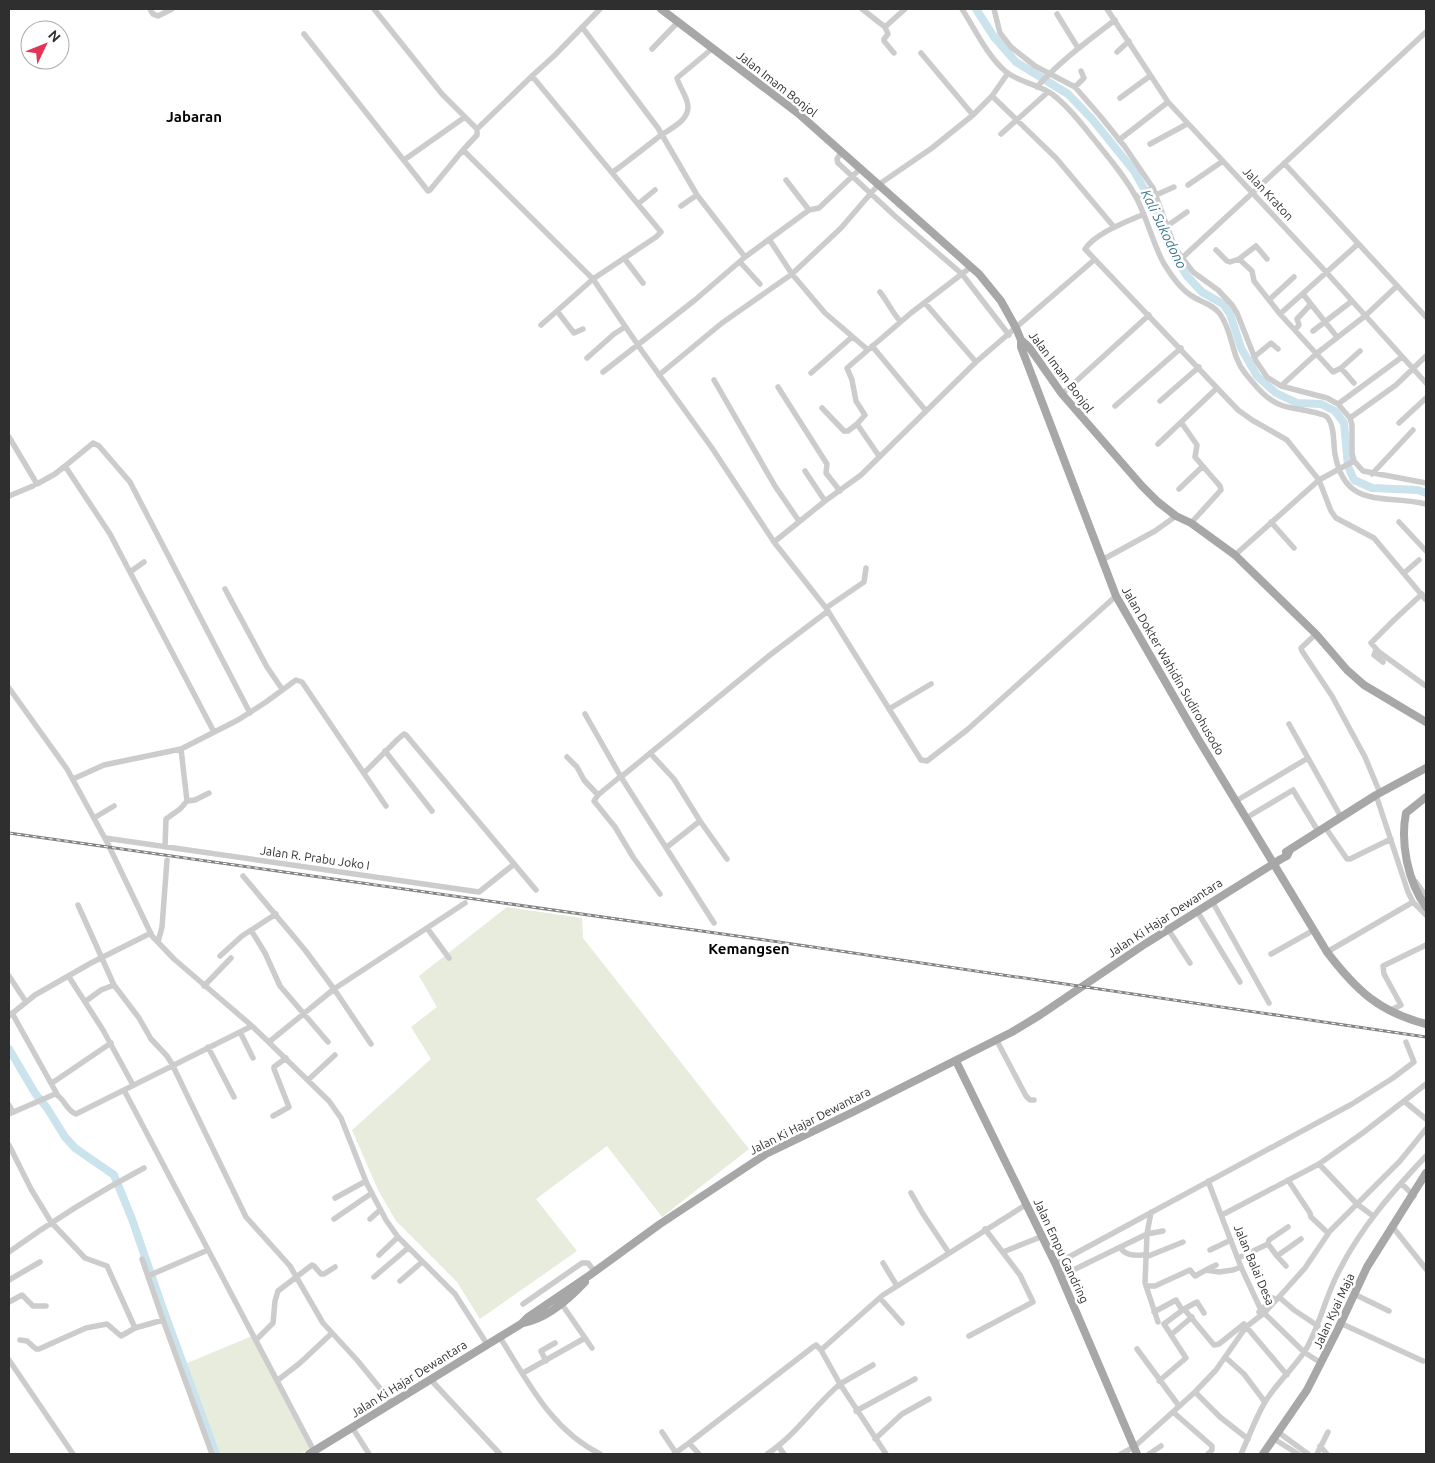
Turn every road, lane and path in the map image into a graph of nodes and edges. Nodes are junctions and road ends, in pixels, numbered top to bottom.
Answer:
1 (150, 9) edge
2 (172, 9) edge
3 (374, 9) edge
4 (600, 9) edge
5 (662, 9) edge
6 (862, 9) edge
7 (905, 9) edge
8 (962, 9) edge
9 (994, 9) edge
10 (1108, 9) edge
11 (1057, 14) dead end
12 (1115, 20) junction
13 (678, 22) junction
14 (582, 27) junction
15 (885, 27) junction
16 (1426, 32) edge
17 (304, 34) dead end
18 (1129, 41) junction
19 (713, 48) junction
20 (1078, 48) junction
21 (652, 49) dead end
22 (1117, 52) dead end
23 (894, 53) dead end
24 (921, 53) dead end
25 (1081, 72) dead end
26 (1008, 73) junction
27 (1049, 74) junction
28 (532, 76) junction
29 (1150, 76) junction
30 (1038, 86) junction
31 (1075, 87) junction
32 (1048, 92) junction
33 (992, 96) junction
34 (1120, 98) dead end
35 (1168, 102) junction
36 (973, 115) junction
37 (465, 117) junction
38 (1017, 120) junction
39 (1187, 124) junction
40 (477, 129) junction
41 (663, 134) junction
42 (1001, 134) dead end
43 (1120, 140) junction
44 (1150, 144) dead end
45 (463, 150) junction
46 (842, 151) junction
47 (404, 160) junction
48 (1223, 161) junction
49 (1284, 163) junction
50 (861, 168) junction
51 (613, 172) junction
52 (852, 176) junction
53 (786, 180) dead end
54 (1188, 185) dead end
55 (880, 187) junction
56 (1174, 187) dead end
57 (1151, 188) junction
58 (655, 190) dead end
59 (1252, 192) junction
60 (870, 193) junction
61 (697, 195) junction
62 (1156, 195) junction
63 (1138, 196) junction
64 (875, 198) junction
65 (638, 204) junction
66 (681, 206) dead end
67 (809, 210) junction
68 (1186, 212) dead end
69 (1144, 214) junction
70 (1167, 226) junction
71 (1114, 227) junction
72 (769, 240) junction
73 (1358, 244) junction
74 (1216, 250) dead end
75 (745, 257) junction
76 (624, 258) junction
77 (1182, 258) junction
78 (1267, 258) dead end
79 (1239, 259) junction
80 (1094, 260) junction
81 (740, 262) junction
82 (970, 267) junction
83 (1327, 273) junction
84 (792, 274) junction
85 (962, 274) junction
86 (1294, 278) dead end
87 (593, 279) junction
88 (644, 283) dead end
89 (760, 284) dead end
90 (1397, 286) junction
91 (880, 292) dead end
92 (1303, 294) junction
93 (1269, 300) junction
94 (1352, 301) junction
95 (924, 303) junction
96 (1311, 304) junction
97 (557, 311) junction
98 (1280, 314) junction
99 (1149, 316) junction
100 (1365, 316) junction
101 (1426, 317) edge
102 (900, 322) junction
103 (1325, 322) junction
104 (540, 325) dead end
105 (625, 327) junction
106 (1016, 328) junction
107 (583, 329) dead end
108 (1295, 330) junction
109 (1313, 331) dead end
110 (1009, 335) junction
111 (852, 337) junction
112 (1337, 337) junction
113 (1021, 340) junction
114 (638, 344) junction
115 (870, 348) junction
116 (1181, 348) junction
117 (1278, 349) dead end
118 (1360, 351) dead end
119 (1316, 354) junction
120 (1426, 356) edge
121 (1254, 357) junction
122 (1402, 357) junction
123 (587, 358) dead end
124 (976, 362) junction
125 (1199, 367) junction
126 (1341, 368) junction
127 (1413, 369) junction
128 (604, 372) dead end
129 (811, 373) dead end
130 (659, 375) junction
131 (714, 380) dead end
132 (1354, 383) dead end
133 (1426, 384) edge
134 (1281, 386) junction
135 (778, 387) dead end
136 (1217, 388) junction
137 (1062, 394) junction
138 (1426, 398) edge
139 (1160, 401) dead end
140 (1338, 404) junction
141 (1116, 406) dead end
142 (822, 408) dead end
143 (926, 411) junction
144 (1350, 418) junction
145 (1181, 422) junction
146 (1400, 423) dead end
147 (857, 424) junction
148 (1413, 430) dead end
149 (9, 437) edge
150 (1158, 444) dead end
151 (879, 456) junction
152 (1353, 462) junction
153 (65, 466) junction
154 (1202, 467) junction
155 (1339, 468) junction
156 (805, 471) dead end
157 (1372, 474) junction
158 (1319, 480) junction
159 (1426, 483) edge
160 (33, 486) dead end
161 (1179, 488) dead end
162 (840, 491) junction
163 (9, 496) edge
164 (825, 501) junction
165 (1426, 504) edge
166 (1176, 516) junction
167 (799, 522) junction
168 (1271, 522) junction
169 (1399, 522) dead end
170 (1192, 523) junction
171 (774, 542) junction
172 (1294, 548) dead end
173 (1426, 552) edge
174 (1235, 555) junction
175 (1102, 560) junction
176 (1419, 560) dead end
177 (144, 562) dead end
178 (866, 568) dead end
179 (130, 572) junction
180 (1404, 573) junction
181 (225, 589) dead end
182 (1116, 596) junction
183 (1424, 597) edge
184 (827, 610) junction
185 (1316, 634) junction
186 (1375, 651) junction
187 (1383, 662) dead end
188 (931, 684) dead end
189 (1426, 686) edge
190 (9, 688) edge
191 (282, 689) junction
192 (889, 709) junction
193 (250, 713) junction
194 (585, 714) dead end
195 (1426, 722) edge
196 (1289, 724) dead end
197 (214, 732) junction
198 (181, 749) junction
199 (386, 751) junction
200 (650, 753) junction
201 (567, 757) dead end
202 (1308, 758) junction
203 (1426, 768) edge
204 (364, 773) junction
205 (621, 776) junction
206 (73, 779) junction
207 (210, 793) dead end
208 (1378, 794) junction
209 (598, 795) junction
210 (1426, 797) edge
211 (187, 801) junction
212 (1236, 801) junction
213 (114, 806) dead end
214 (386, 806) dead end
215 (432, 811) dead end
216 (1341, 817) junction
217 (94, 818) junction
218 (1246, 818) junction
219 (700, 821) junction
220 (1321, 829) junction
221 (105, 838) junction
222 (1391, 839) junction
223 (165, 847) junction
224 (667, 847) junction
225 (727, 859) dead end
226 (167, 860) dead end
227 (1408, 861) junction
228 (1273, 862) junction
229 (513, 865) junction
230 (243, 876) dead end
231 (536, 890) dead end
232 (660, 894) dead end
233 (1426, 896) edge
234 (1212, 901) junction
235 (1413, 902) junction
236 (465, 903) dead end
237 (78, 905) dead end
238 (1426, 906) edge
239 (1197, 911) junction
240 (276, 914) junction
241 (1426, 915) edge
242 (714, 922) dead end
243 (427, 928) junction
244 (1168, 929) junction
245 (251, 930) junction
246 (1314, 930) junction
247 (154, 938) junction
248 (1426, 945) edge
249 (1326, 952) junction
250 (1271, 954) dead end
251 (220, 956) dead end
252 (101, 958) junction
253 (231, 958) dead end
254 (449, 958) dead end
255 (1190, 963) dead end
256 (9, 976) edge
257 (69, 977) junction
258 (1240, 982) dead end
259 (114, 985) junction
260 (204, 986) junction
261 (334, 989) junction
262 (26, 1002) junction
263 (86, 1002) junction
264 (1269, 1003) dead end
265 (1389, 1011) junction
266 (303, 1014) junction
267 (11, 1015) edge
268 (1426, 1024) edge
269 (246, 1029) junction
270 (998, 1038) junction
271 (269, 1042) junction
272 (328, 1042) dead end
273 (1406, 1042) dead end
274 (111, 1043) junction
275 (371, 1044) dead end
276 (208, 1047) junction
277 (335, 1055) dead end
278 (254, 1058) dead end
279 (283, 1060) junction
280 (956, 1060) junction
281 (172, 1064) junction
282 (308, 1080) junction
283 (52, 1083) junction
284 (1426, 1084) edge
285 (133, 1085) junction
286 (124, 1090) junction
287 (57, 1094) junction
288 (234, 1097) dead end
289 (1034, 1100) dead end
290 (1404, 1101) junction
291 (9, 1105) edge
292 (11, 1113) edge
293 (273, 1116) dead end
294 (1426, 1119) edge
295 (1426, 1129) edge
296 (9, 1145) edge
297 (1426, 1156) edge
298 (1319, 1164) junction
299 (144, 1168) dead end
300 (1426, 1173) edge
301 (1426, 1179) edge
302 (1288, 1180) junction
303 (366, 1181) junction
304 (1208, 1181) junction
305 (1402, 1184) junction
306 (372, 1193) junction
307 (911, 1193) dead end
308 (1413, 1195) junction
309 (335, 1198) dead end
310 (1027, 1204) junction
311 (1357, 1204) junction
312 (380, 1210) junction
313 (1150, 1213) junction
314 (1222, 1215) junction
315 (1373, 1216) junction
316 (334, 1219) dead end
317 (370, 1219) dead end
318 (51, 1222) junction
319 (1392, 1226) junction
320 (1288, 1227) dead end
321 (985, 1230) junction
322 (1163, 1231) dead end
323 (1328, 1233) junction
324 (1147, 1234) junction
325 (1043, 1236) junction
326 (398, 1238) junction
327 (1301, 1239) dead end
328 (1231, 1240) junction
329 (1182, 1242) dead end
330 (1268, 1244) junction
331 (1120, 1247) junction
332 (408, 1248) junction
333 (208, 1250) junction
334 (1210, 1250) dead end
335 (9, 1252) edge
336 (1003, 1252) junction
337 (949, 1253) junction
338 (379, 1255) dead end
339 (1146, 1256) junction
340 (1277, 1256) junction
341 (1238, 1258) junction
342 (142, 1259) dead end
343 (40, 1262) dead end
344 (422, 1262) junction
345 (883, 1263) dead end
346 (1056, 1265) junction
347 (1216, 1265) dead end
348 (1286, 1266) dead end
349 (335, 1267) dead end
350 (1242, 1267) junction
351 (591, 1269) junction
352 (1426, 1269) edge
353 (1206, 1270) junction
354 (149, 1276) junction
355 (297, 1276) junction
356 (1061, 1276) junction
357 (374, 1277) dead end
358 (9, 1280) edge
359 (400, 1281) dead end
360 (567, 1282) junction
361 (898, 1286) junction
362 (1146, 1286) junction
363 (1354, 1294) junction
364 (880, 1298) junction
365 (1276, 1298) junction
366 (9, 1302) edge
367 (523, 1304) dead end
368 (535, 1304) junction
369 (554, 1305) junction
370 (46, 1306) dead end
371 (1183, 1310) junction
372 (1389, 1311) dead end
373 (1154, 1312) junction
374 (1262, 1312) junction
375 (1204, 1313) dead end
376 (1192, 1317) junction
377 (163, 1320) junction
378 (1158, 1322) dead end
379 (902, 1323) dead end
380 (521, 1324) junction
381 (1340, 1325) junction
382 (1245, 1326) junction
383 (1318, 1326) junction
384 (135, 1328) junction
385 (332, 1333) junction
386 (1172, 1334) junction
387 (499, 1336) junction
388 (969, 1336) dead end
389 (20, 1340) dead end
390 (256, 1340) junction
391 (583, 1340) junction
392 (555, 1343) dead end
393 (487, 1344) junction
394 (592, 1348) dead end
395 (821, 1350) junction
396 (1137, 1350) dead end
397 (1308, 1355) junction
398 (1225, 1357) junction
399 (9, 1360) edge
400 (546, 1361) junction
401 (1423, 1361) dead end
402 (1321, 1363) junction
403 (873, 1365) dead end
404 (523, 1373) junction
405 (1287, 1375) junction
406 (430, 1379) junction
407 (915, 1379) dead end
408 (278, 1380) junction
409 (1160, 1380) junction
410 (840, 1384) junction
411 (1195, 1392) junction
412 (929, 1400) dead end
413 (1266, 1402) junction
414 (392, 1403) junction
415 (1179, 1406) junction
416 (856, 1411) junction
417 (1173, 1412) junction
418 (352, 1427) junction
419 (662, 1432) dead end
420 (1328, 1432) dead end
421 (1276, 1436) junction
422 (875, 1439) junction
423 (1248, 1439) junction
424 (689, 1443) junction
425 (778, 1446) junction
426 (1161, 1446) dead end
427 (1320, 1446) junction
428 (1135, 1451) edge
429 (312, 1453) edge
430 (73, 1454) edge
431 (212, 1454) edge
432 (368, 1454) edge
433 (500, 1454) edge
434 (600, 1454) edge
435 (675, 1454) edge
436 (699, 1454) edge
437 (768, 1454) edge
438 (784, 1454) edge
439 (886, 1454) edge
440 (1121, 1454) edge
441 (1149, 1454) edge
442 (1208, 1454) edge
443 (1241, 1454) edge
444 (1263, 1454) edge
445 (1298, 1454) edge
446 (1308, 1454) edge
447 (1317, 1454) edge
448 (1327, 1454) edge

1 - 2 street
3 - 37 street
4 - 14 street
5 - 13 main road, Jalan Imam Bonjol
6 - 15 street
7 - 15 street
8 - 26 street
9 - 27 street
10 - 12 street, Jalan Kraton
11 - 20 street
12 - 18 street, Jalan Kraton
12 - 20 street
13 - 19 main road, Jalan Imam Bonjol
13 - 21 street
14 - 28 street
14 - 41 street
15 - 23 street
16 - 49 street
17 - 47 street
18 - 22 street
18 - 29 street, Jalan Kraton
19 - 41 street
19 - 46 main road, Jalan Imam Bonjol
20 - 27 street
24 - 36 street
25 - 31 street
26 - 30 street
26 - 33 street
27 - 30 street
27 - 31 street
28 - 40 street
28 - 51 street
29 - 34 street
29 - 35 street, Jalan Kraton
30 - 32 street
31 - 43 street
32 - 38 street
32 - 63 street
33 - 36 street
33 - 38 street
35 - 39 street, Jalan Kraton
35 - 43 street
36 - 55 street
37 - 40 street
37 - 47 street
38 - 42 street
38 - 71 street
39 - 44 street
39 - 48 street, Jalan Kraton
40 - 45 street
41 - 51 street
41 - 61 street
43 - 57 street
45 - 47 street
45 - 87 street
46 - 50 main road, Jalan Imam Bonjol
46 - 52 street
48 - 54 street
48 - 59 street, Jalan Kraton
49 - 59 street
49 - 73 street
50 - 52 street
50 - 55 main road, Jalan Imam Bonjol
51 - 65 street
52 - 60 street
52 - 67 street
53 - 67 street
55 - 60 street
55 - 64 street
55 - 82 main road, Jalan Imam Bonjol
56 - 62 street
57 - 62 street
57 - 63 street
58 - 65 street
59 - 77 street
59 - 83 street, Jalan Kraton
60 - 64 street
60 - 84 street
61 - 66 street
61 - 75 street
62 - 70 street
63 - 69 street
64 - 85 street
65 - 76 street
67 - 72 street
68 - 70 street
69 - 71 street
69 - 155 street
70 - 77 street
71 - 80 street
72 - 75 street
72 - 84 street
73 - 83 street
73 - 90 street
74 - 79 street
75 - 81 street
76 - 87 street
76 - 88 street
77 - 121 street
78 - 79 street
79 - 93 street
80 - 99 street
80 - 106 street
81 - 89 street
81 - 114 street
82 - 85 street
82 - 106 main road, Jalan Imam Bonjol
83 - 92 street
83 - 94 street, Jalan Kraton
84 - 111 street
84 - 130 street
85 - 95 street
85 - 110 street
86 - 93 street
87 - 97 street
87 - 105 street
90 - 100 street
90 - 101 street
91 - 102 street
92 - 96 street
92 - 98 street
93 - 98 street
94 - 100 street, Jalan Kraton
94 - 103 street
95 - 102 street
95 - 124 street
96 - 103 street
96 - 108 street
97 - 104 street
97 - 107 street
98 - 108 street
99 - 116 street
99 - 137 street
100 - 112 street
100 - 122 street, Jalan Kraton
102 - 115 street
103 - 109 street
103 - 112 street
105 - 114 street
105 - 123 street
106 - 110 street
106 - 113 main road, Jalan Imam Bonjol
108 - 119 street
110 - 124 street
111 - 115 street
111 - 129 street
112 - 119 street
113 - 137 main road, Jalan Imam Bonjol
113 - 175 main road, Jalan Dokter Wahidin Sudirohusodo
114 - 128 street
114 - 130 street
115 - 143 street
115 - 147 street
116 - 125 street
116 - 141 street
117 - 121 street
118 - 126 street
119 - 126 street
119 - 134 street
120 - 127 street
121 - 134 street
122 - 127 street, Jalan Kraton
122 - 140 street
124 - 143 street
125 - 136 street
125 - 139 street
126 - 132 street
127 - 133 street, Jalan Kraton
127 - 144 street
130 - 171 street
131 - 167 street
134 - 140 street
135 - 162 street
136 - 145 street
136 - 158 street
137 - 166 main road, Jalan Imam Bonjol
138 - 146 street
140 - 144 street
142 - 147 street
143 - 151 street
144 - 152 street
145 - 150 street
145 - 154 street
147 - 151 street
148 - 157 street
149 - 153 street
151 - 162 street
152 - 155 street
152 - 157 street
153 - 179 street
153 - 193 street
154 - 161 street
154 - 170 street
155 - 158 street
155 - 165 street
156 - 164 street
157 - 159 street
158 - 168 street
158 - 180 street
160 - 163 street
162 - 164 street
164 - 167 street
166 - 170 main road, Jalan Imam Bonjol
166 - 175 street
167 - 171 street
168 - 172 street
168 - 174 street
169 - 173 street
170 - 174 main road, Jalan Imam Bonjol
171 - 184 street
174 - 185 main road, Jalan Imam Bonjol
175 - 182 main road, Jalan Dokter Wahidin Sudirohusodo
176 - 180 street
177 - 179 street
178 - 184 street
179 - 197 street
180 - 183 street
181 - 191 street
182 - 192 street
182 - 212 main road, Jalan Dokter Wahidin Sudirohusodo
183 - 186 street
184 - 192 street
184 - 200 street
185 - 195 main road, Jalan Imam Bonjol
185 - 208 street
186 - 187 street
186 - 189 street
188 - 192 street
190 - 206 street
191 - 193 street
191 - 204 street
193 - 197 street
194 - 205 street
196 - 202 street
197 - 198 street
198 - 206 street
198 - 211 street
199 - 204 street
199 - 215 street
199 - 229 street
200 - 205 street
200 - 219 street
201 - 209 street
202 - 212 street
202 - 216 street
203 - 208 main road, Jalan Ki Hajar Dewantara
204 - 214 street
205 - 209 street
205 - 224 street
206 - 217 street
207 - 211 street
208 - 216 main road, Jalan Ki Hajar Dewantara
208 - 222 street
209 - 232 street
210 - 227 main road
211 - 223 street
212 - 218 main road, Jalan Dokter Wahidin Sudirohusodo
213 - 217 street
216 - 220 main road, Jalan Ki Hajar Dewantara
217 - 221 street
218 - 220 street
218 - 228 main road, Jalan Dokter Wahidin Sudirohusodo
219 - 224 street
219 - 225 street
220 - 222 street
220 - 228 main road, Jalan Ki Hajar Dewantara
221 - 223 street, Jalan R. Prabu Joko I
221 - 247 street
222 - 235 street
223 - 229 street, Jalan R. Prabu Joko I
224 - 242 street
226 - 247 street
227 - 233 street
227 - 238 main road
228 - 234 main road, Jalan Ki Hajar Dewantara
228 - 246 main road, Jalan Dokter Wahidin Sudirohusodo
228 - 270 main road, Jalan Ki Hajar Dewantara
229 - 231 street
230 - 240 street
234 - 239 main road, Jalan Ki Hajar Dewantara
234 - 264 street
235 - 241 street
235 - 249 street
236 - 243 street
237 - 252 street
239 - 244 main road, Jalan Ki Hajar Dewantara
239 - 258 street
240 - 245 street
240 - 261 street
243 - 254 street
243 - 261 street
244 - 255 street
244 - 270 main road, Jalan Ki Hajar Dewantara
245 - 251 street
245 - 266 street
246 - 249 main road, Jalan Dokter Wahidin Sudirohusodo
246 - 250 street
247 - 252 street
247 - 260 street
248 - 265 street
249 - 265 main road, Jalan Dokter Wahidin Sudirohusodo
252 - 257 street
252 - 259 street
253 - 260 street
256 - 262 street
257 - 262 street
257 - 263 street
259 - 263 street
259 - 281 street
260 - 269 street
261 - 266 street
261 - 275 street
262 - 267 street
263 - 274 street
265 - 268 main road, Jalan Dokter Wahidin Sudirohusodo
266 - 271 street
266 - 272 street
267 - 283 street
269 - 271 street
269 - 276 street
269 - 278 street
270 - 280 main road, Jalan Ki Hajar Dewantara
270 - 289 street
271 - 279 street
273 - 304 street
274 - 283 street
274 - 285 street
276 - 281 street
276 - 288 street
277 - 282 street
279 - 282 street
279 - 293 street
280 - 310 main road, Jalan Empu Gandring
280 - 351 main road, Jalan Ki Hajar Dewantara
281 - 285 street
281 - 355 street
282 - 303 street
283 - 287 street
284 - 290 street
285 - 286 street
286 - 287 street
286 - 333 street
287 - 292 street
290 - 294 street
290 - 298 street
291 - 292 street
295 - 311 street
296 - 318 street
297 - 305 street
298 - 302 street
298 - 311 street
299 - 318 street
300 - 308 main road
301 - 308 street, Jalan Kyai Maja
302 - 314 street
302 - 323 street
303 - 306 street
303 - 309 street
304 - 313 street
304 - 314 street, Jalan Balai Desa
305 - 308 street
305 - 315 street
306 - 312 street
306 - 316 street
307 - 337 street
308 - 319 main road, Jalan Kyai Maja
310 - 321 street
310 - 325 main road, Jalan Empu Gandring
311 - 315 street
311 - 323 street
312 - 317 street
312 - 326 street
313 - 324 street
313 - 346 street
314 - 328 street, Jalan Balai Desa
315 - 383 street
318 - 335 street
318 - 384 street
319 - 352 street
319 - 363 main road, Jalan Kyai Maja
320 - 330 street
321 - 336 street
321 - 337 street
322 - 324 street
323 - 365 street
324 - 331 street
324 - 339 street
325 - 336 street
325 - 346 main road, Jalan Empu Gandring
326 - 332 street
326 - 338 street
327 - 340 street
328 - 334 street
328 - 341 street, Jalan Balai Desa
329 - 339 street
330 - 340 street
330 - 341 street
331 - 339 street
331 - 356 street
332 - 344 street
332 - 357 street
333 - 354 street
333 - 390 street
336 - 388 street
337 - 361 street
339 - 362 street
340 - 348 street
341 - 350 street, Jalan Balai Desa
342 - 354 street
343 - 358 street
344 - 359 street
344 - 393 street
345 - 361 street
346 - 356 main road, Jalan Empu Gandring
347 - 353 street
349 - 355 street
350 - 353 street
350 - 374 street, Jalan Balai Desa
351 - 360 main road, Jalan Ki Hajar Dewantara
351 - 360 street
351 - 369 main road, Jalan Ki Hajar Dewantara
353 - 362 street
354 - 377 street
355 - 385 street
355 - 390 street
356 - 428 main road, Jalan Empu Gandring
360 - 368 street
360 - 369 main road, Jalan Ki Hajar Dewantara
361 - 364 street
362 - 373 street
363 - 372 street
363 - 381 main road, Jalan Kyai Maja
364 - 379 street
364 - 395 street
365 - 374 street
365 - 383 street
366 - 370 street
367 - 368 street
368 - 369 main road, Jalan Ki Hajar Dewantara
368 - 380 main road, Jalan Ki Hajar Dewantara
369 - 380 main road, Jalan Ki Hajar Dewantara
369 - 391 street
371 - 373 street
371 - 375 street
371 - 376 street
371 - 386 street
373 - 378 street
374 - 382 street
374 - 397 street, Jalan Balai Desa
376 - 382 street
376 - 386 street
377 - 384 street
377 - 431 street
380 - 387 main road, Jalan Ki Hajar Dewantara
381 - 401 street
381 - 402 main road, Jalan Kyai Maja
382 - 398 street
382 - 405 street
383 - 397 street
384 - 389 street
385 - 408 street
385 - 414 street
386 - 409 street
387 - 393 main road, Jalan Ki Hajar Dewantara
387 - 404 street
390 - 408 street
391 - 394 street
391 - 400 street
392 - 400 street
393 - 406 main road, Jalan Ki Hajar Dewantara
395 - 410 street
395 - 424 street
396 - 409 street
397 - 402 street, Jalan Balai Desa
397 - 405 street
398 - 411 street
398 - 413 street
399 - 430 street
400 - 404 street
402 - 421 main road, Jalan Kyai Maja
403 - 410 street
404 - 434 street
405 - 413 street
406 - 414 main road, Jalan Ki Hajar Dewantara
406 - 433 street
407 - 416 street
408 - 429 street
409 - 415 street
410 - 416 street
410 - 425 street
411 - 415 street
411 - 423 street
412 - 422 street
413 - 423 street
414 - 418 main road, Jalan Ki Hajar Dewantara
415 - 417 street
416 - 422 street
417 - 428 street
417 - 442 street
418 - 429 main road, Jalan Ki Hajar Dewantara
418 - 432 street
419 - 435 street
420 - 427 street
421 - 444 main road, Jalan Kyai Maja
421 - 445 street
421 - 446 street
422 - 439 street
423 - 443 street
424 - 435 street
424 - 436 street
425 - 437 street
425 - 438 street
426 - 441 street
427 - 447 street
427 - 448 street
428 - 440 street

